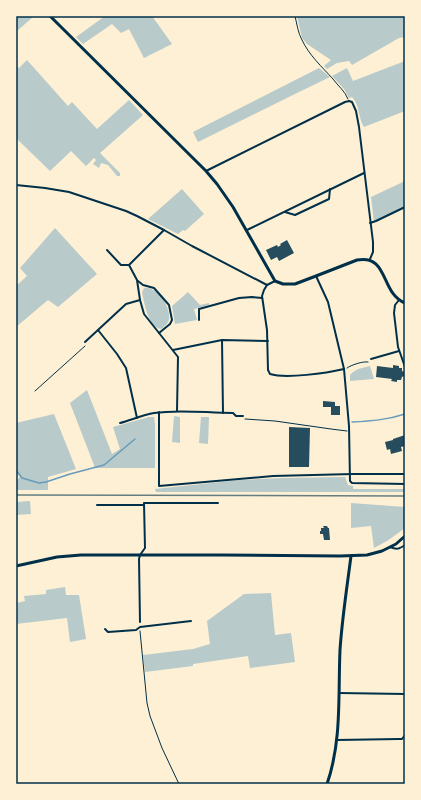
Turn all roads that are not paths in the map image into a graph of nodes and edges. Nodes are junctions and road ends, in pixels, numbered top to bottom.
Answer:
1 (50, 16) edge
2 (206, 171) junction
3 (364, 173) junction
4 (16, 185) edge
5 (330, 189) junction
6 (405, 207) edge
7 (284, 212) junction
8 (370, 223) junction
9 (164, 230) junction
10 (246, 230) junction
11 (107, 250) dead end
12 (370, 260) junction
13 (129, 265) junction
14 (316, 276) junction
15 (137, 280) junction
16 (275, 281) junction
17 (267, 285) junction
18 (262, 298) junction
19 (140, 300) junction
20 (399, 300) junction
21 (405, 303) edge
22 (199, 320) dead end
23 (98, 330) junction
24 (159, 333) junction
25 (222, 340) junction
26 (268, 341) junction
27 (85, 342) road end
28 (173, 350) junction
29 (399, 351) junction
30 (371, 359) road end
31 (405, 368) edge
32 (344, 369) junction
33 (177, 411) junction
34 (159, 412) junction
35 (223, 413) junction
36 (243, 416) road end
37 (137, 418) junction
38 (120, 423) dead end
39 (349, 474) junction
40 (405, 474) edge
41 (405, 484) edge
42 (218, 503) dead end
43 (97, 505) dead end
44 (144, 506) junction
45 (405, 536) edge
46 (405, 545) edge
47 (390, 547) junction
48 (140, 555) junction
49 (351, 556) junction
50 (16, 566) edge
51 (191, 621) dead end
52 (140, 622) dead end
53 (105, 630) dead end
54 (339, 693) junction
55 (405, 694) edge
56 (405, 735) edge
57 (337, 740) junction
58 (327, 784) edge

1 - 2 street
2 - 3 street
2 - 10 street
3 - 5 street
3 - 8 street
4 - 9 street
5 - 7 street
5 - 7 street
6 - 8 street
7 - 10 street
8 - 12 street
9 - 13 street
9 - 17 street
10 - 16 street
11 - 13 street
12 - 14 street
12 - 20 street
13 - 15 street
14 - 16 street
14 - 32 street
15 - 19 street
15 - 24 street
16 - 17 street
17 - 18 street
18 - 22 street
18 - 26 street
19 - 23 street
19 - 24 street
20 - 21 street
20 - 29 street
23 - 27 street
23 - 37 street
24 - 28 street
25 - 26 street
25 - 28 street
25 - 35 street
26 - 32 street
28 - 33 street
29 - 30 street
29 - 31 street
32 - 39 street
33 - 34 street
33 - 35 street
34 - 37 street
34 - 39 street
35 - 36 street
37 - 38 street
39 - 40 street
39 - 41 street
42 - 44 street
43 - 44 street
44 - 48 street
45 - 47 street
46 - 47 street
47 - 49 street
48 - 49 street
48 - 50 street
48 - 52 street
49 - 54 street
51 - 53 street
54 - 55 street
54 - 57 street
56 - 57 street
57 - 58 street

